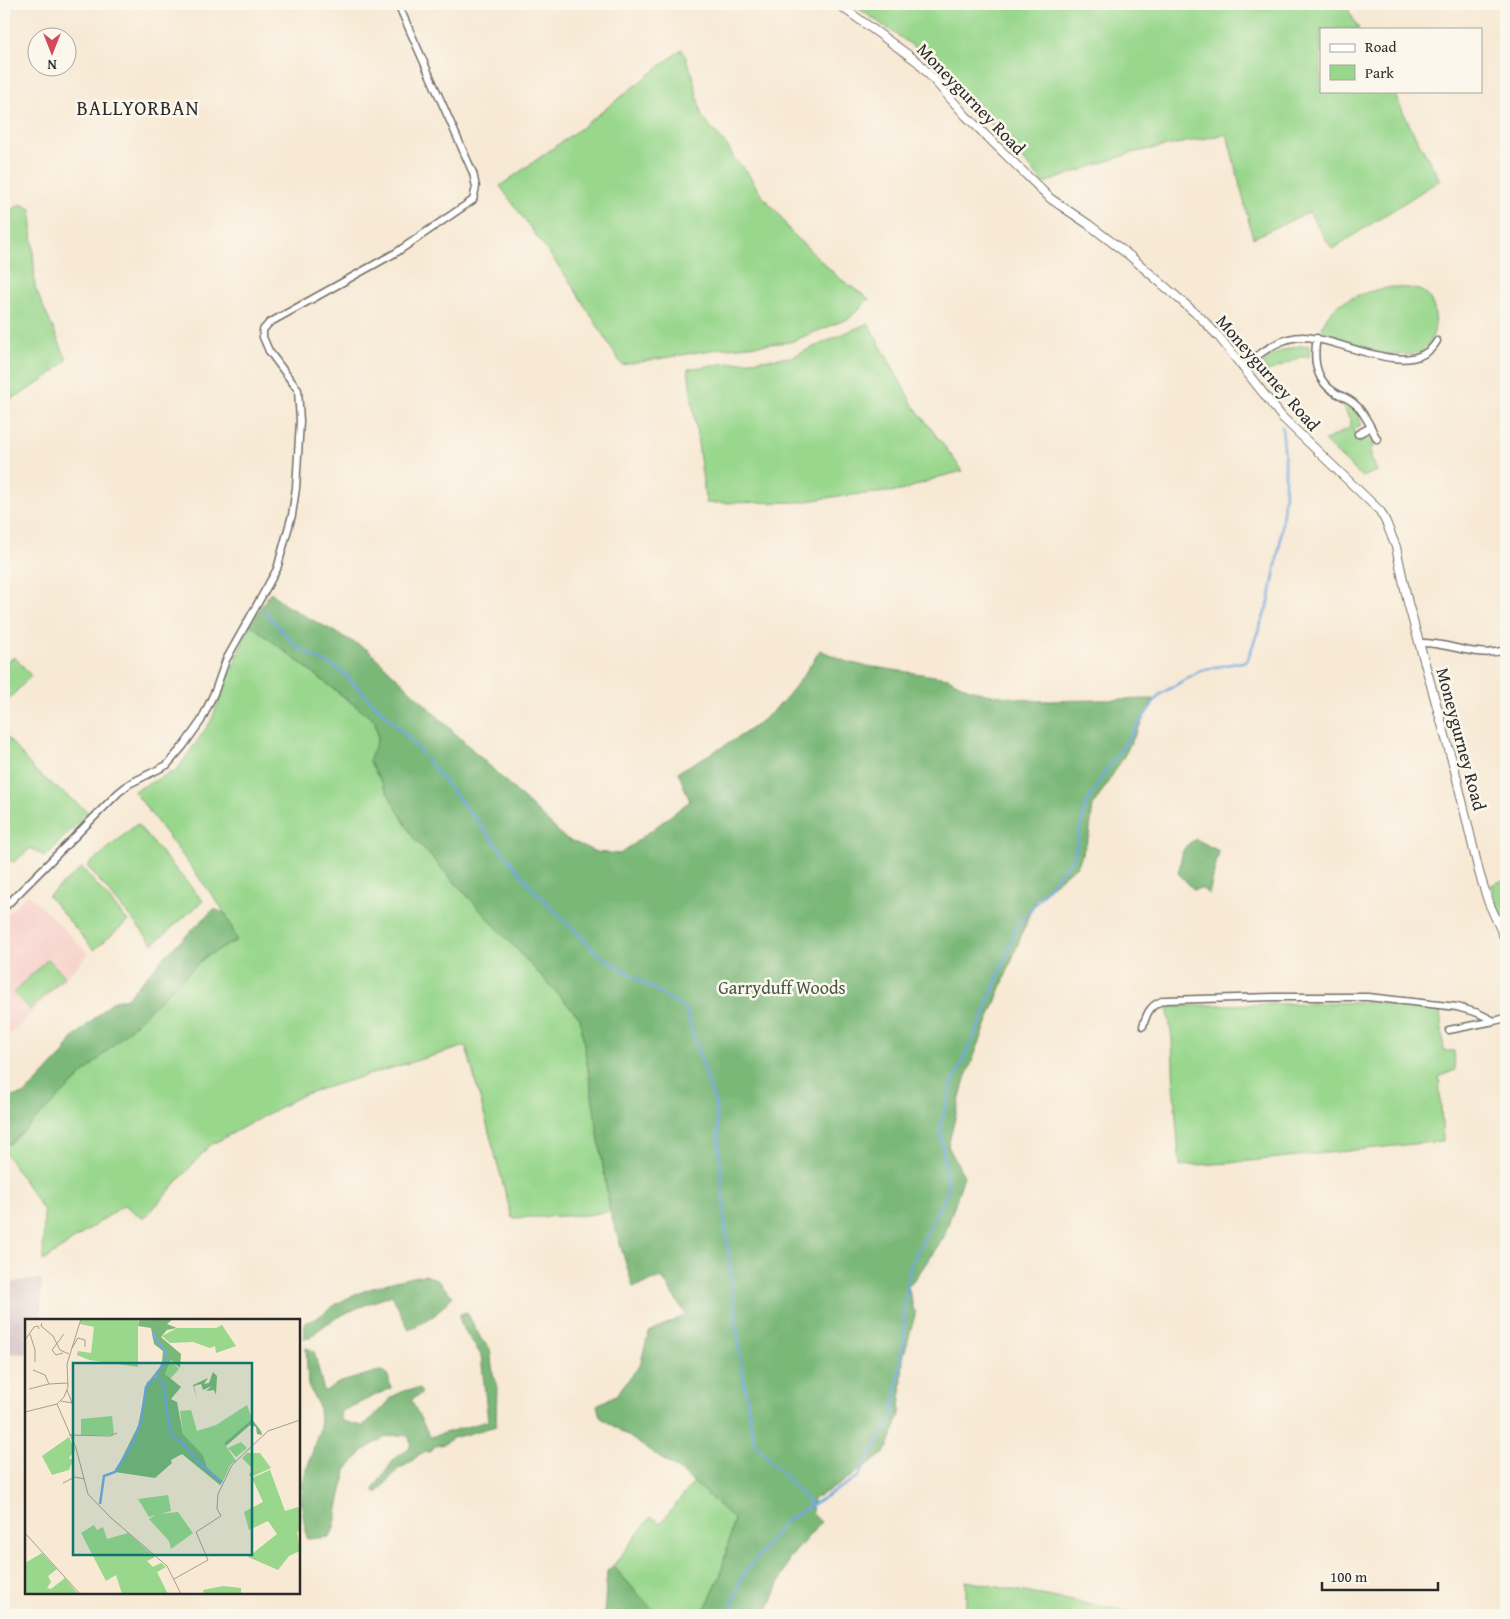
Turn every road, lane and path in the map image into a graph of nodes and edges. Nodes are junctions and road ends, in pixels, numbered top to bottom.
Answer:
1 (398, 4) edge
2 (838, 4) edge
3 (1317, 338) junction
4 (1437, 341) dead end
5 (1242, 367) junction
6 (1371, 427) junction
7 (1358, 434) dead end
8 (1377, 438) dead end
9 (1420, 643) junction
10 (1506, 650) edge
11 (4, 908) edge
12 (1506, 941) edge
13 (1506, 1018) edge
14 (1494, 1021) junction
15 (1142, 1026) dead end
16 (1449, 1030) dead end

1 - 11 street
2 - 5 street, Moneygurney Road
3 - 4 street
3 - 5 street
3 - 6 street
5 - 9 street, Moneygurney Road
6 - 7 street
6 - 8 street
9 - 10 street
9 - 12 street, Moneygurney Road
13 - 14 street
14 - 15 street
14 - 16 street

